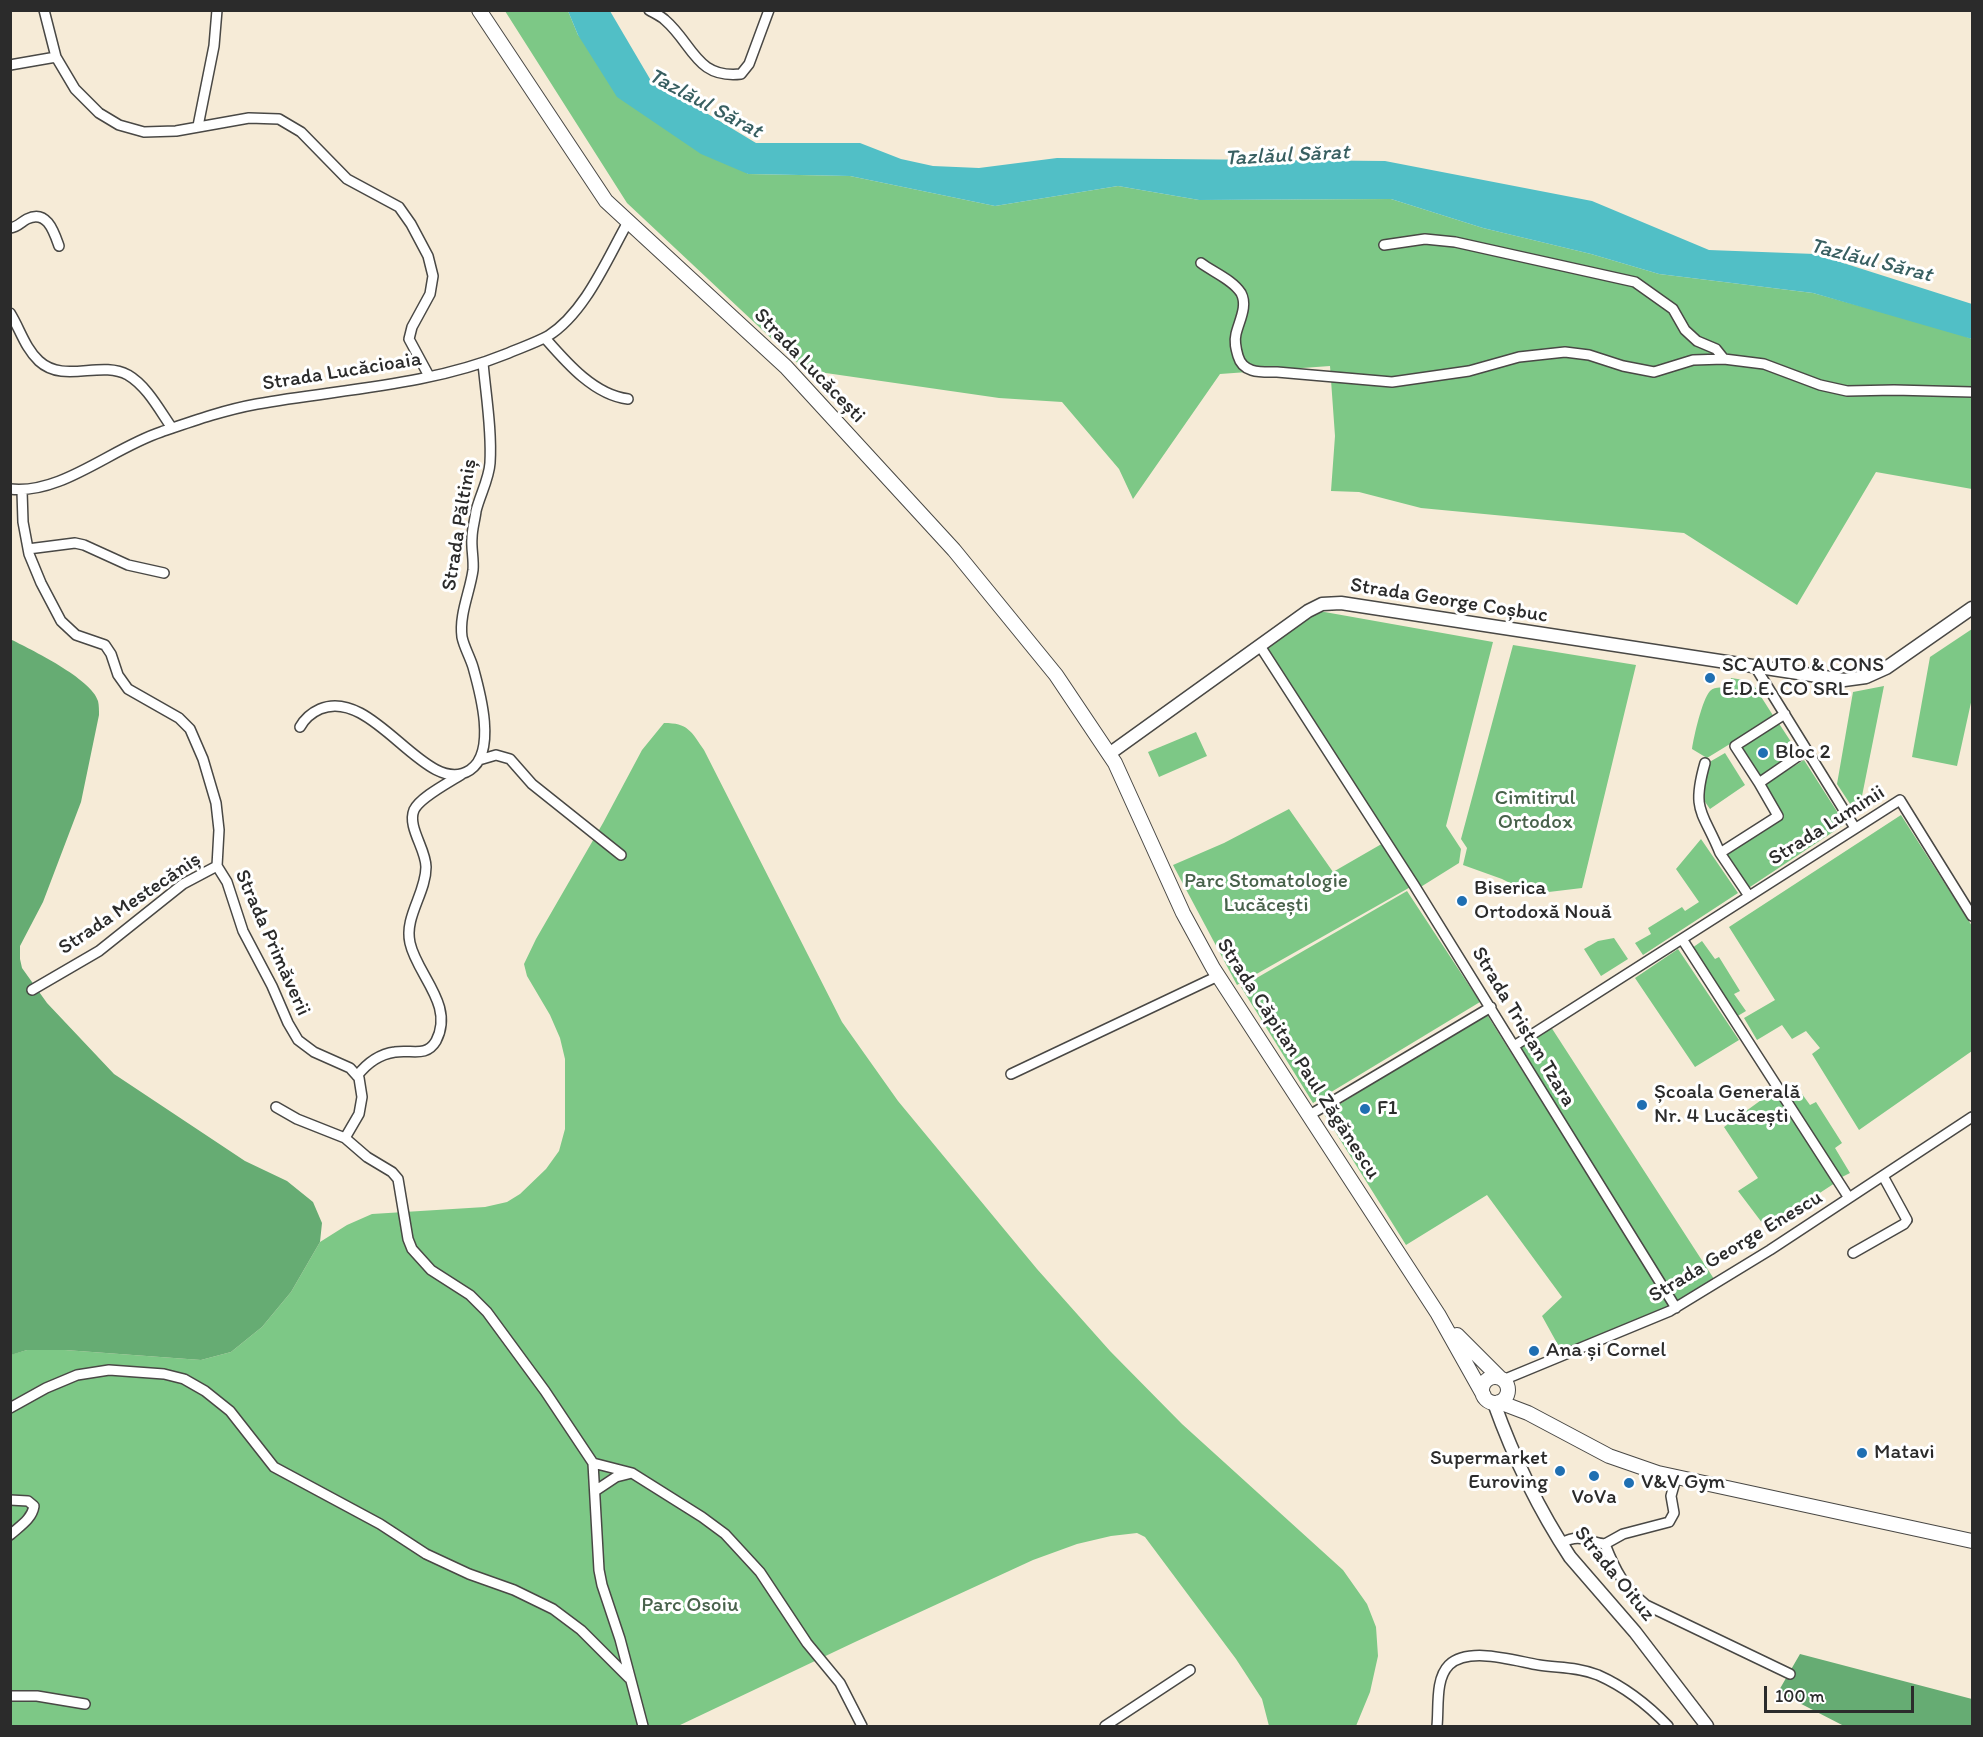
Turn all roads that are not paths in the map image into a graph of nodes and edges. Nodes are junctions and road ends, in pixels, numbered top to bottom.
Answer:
1 (44, 10) edge
2 (217, 10) edge
3 (479, 10) edge
4 (649, 10) edge
5 (769, 10) edge
6 (56, 57) junction
7 (10, 65) edge
8 (198, 126) junction
9 (628, 222) junction
10 (10, 228) edge
11 (59, 246) dead end
12 (1384, 246) dead end
13 (1201, 263) dead end
14 (10, 313) edge
15 (545, 338) junction
16 (1724, 358) junction
17 (483, 363) junction
18 (429, 376) junction
19 (1972, 392) edge
20 (628, 399) dead end
21 (172, 428) junction
22 (10, 489) edge
23 (22, 490) junction
24 (28, 549) junction
25 (164, 573) dead end
26 (1972, 608) edge
27 (1260, 646) junction
28 (1756, 668) junction
29 (1785, 714) junction
30 (300, 727) dead end
31 (1807, 750) junction
32 (1109, 754) junction
33 (479, 760) junction
34 (1705, 763) dead end
35 (464, 773) junction
36 (1759, 783) junction
37 (1855, 828) junction
38 (1720, 853) junction
39 (621, 855) dead end
40 (217, 866) junction
41 (1749, 897) junction
42 (1972, 916) edge
43 (1682, 939) junction
44 (1218, 976) junction
45 (32, 990) dead end
46 (1491, 1007) junction
47 (1514, 1046) junction
48 (1011, 1074) dead end
49 (357, 1076) junction
50 (276, 1107) dead end
51 (1308, 1116) junction
52 (1972, 1118) edge
53 (345, 1138) junction
54 (1883, 1176) junction
55 (1849, 1198) junction
56 (1852, 1253) dead end
57 (1676, 1308) junction
58 (1438, 1314) junction
59 (1503, 1381) junction
60 (1492, 1400) junction
61 (10, 1408) edge
62 (1552, 1426) junction
63 (593, 1462) junction
64 (632, 1473) junction
65 (1676, 1478) junction
66 (595, 1491) junction
67 (10, 1500) edge
68 (10, 1535) edge
69 (1972, 1541) edge
70 (1561, 1544) junction
71 (1605, 1544) junction
72 (1190, 1670) dead end
73 (1790, 1674) dead end
74 (629, 1678) junction
75 (10, 1696) edge
76 (85, 1704) dead end
77 (643, 1726) edge
78 (862, 1726) edge
79 (1105, 1726) edge
80 (1437, 1726) edge
81 (1668, 1726) edge
82 (1707, 1726) edge

1 - 6 street
2 - 8 street
3 - 9 main road, Strada Lucăcești
4 - 5 street
6 - 7 street
6 - 8 street
8 - 18 street
9 - 15 street, Strada Lucăcioaia
9 - 32 main road, Strada Lucăcești
10 - 11 street
12 - 16 street
13 - 16 street
14 - 21 street
15 - 17 street, Strada Lucăcioaia
15 - 20 street
16 - 19 street
17 - 18 street, Strada Lucăcioaia
17 - 33 street, Strada Păltiniș
18 - 21 street, Strada Lucăcioaia
21 - 23 street, Strada Lucăcioaia
22 - 23 street, Strada Lucăcioaia
23 - 24 street, Strada Primăverii
24 - 25 street
24 - 40 street, Strada Primăverii
26 - 28 street, Strada George Coșbuc
27 - 28 street, Strada George Coșbuc
27 - 32 street, Strada George Coșbuc
27 - 46 street, Strada Tristan Tzara
28 - 29 street
29 - 31 street
29 - 36 street
30 - 35 street
31 - 36 street
31 - 37 street
32 - 44 main road, Strada Căpitan Paul Zăgănescu
33 - 35 street
33 - 39 street
34 - 38 street
35 - 49 street
36 - 38 street, Strada Luminii
37 - 41 street, Strada Luminii
37 - 42 street, Strada Luminii
38 - 41 street
40 - 45 street, Strada Mestecăniș
40 - 49 street, Strada Primăverii
41 - 43 street, Strada Luminii
43 - 47 street, Strada Luminii
43 - 55 street
44 - 48 street
44 - 51 main road, Strada Căpitan Paul Zăgănescu
46 - 47 street, Strada Tristan Tzara
46 - 51 street
47 - 57 street, Strada Tristan Tzara
49 - 53 street
50 - 53 street
51 - 58 main road, Strada Căpitan Paul Zăgănescu
52 - 54 street, Strada George Enescu
53 - 63 street
54 - 55 street, Strada George Enescu
54 - 56 street
55 - 57 street, Strada George Enescu
57 - 59 street, Strada George Enescu
58 - 59 main road, Strada Căpitan Paul Zăgănescu
58 - 60 main road, Strada Căpitan Paul Zăgănescu
59 - 60 main road
59 - 60 main road
59 - 62 main road, Strada Căpitan Paul Zăgănescu
60 - 62 main road, Strada Căpitan Paul Zăgănescu
60 - 70 street, Strada Oituz
61 - 74 street
62 - 65 main road, Strada Căpitan Paul Zăgănescu
63 - 64 street
63 - 66 street
64 - 66 street
64 - 78 street
65 - 69 main road, Strada Căpitan Paul Zăgănescu
65 - 71 street
66 - 74 street
67 - 68 street
70 - 71 street
70 - 82 street, Strada Oituz
71 - 73 street
72 - 79 street
74 - 77 street
75 - 76 street
80 - 81 street

